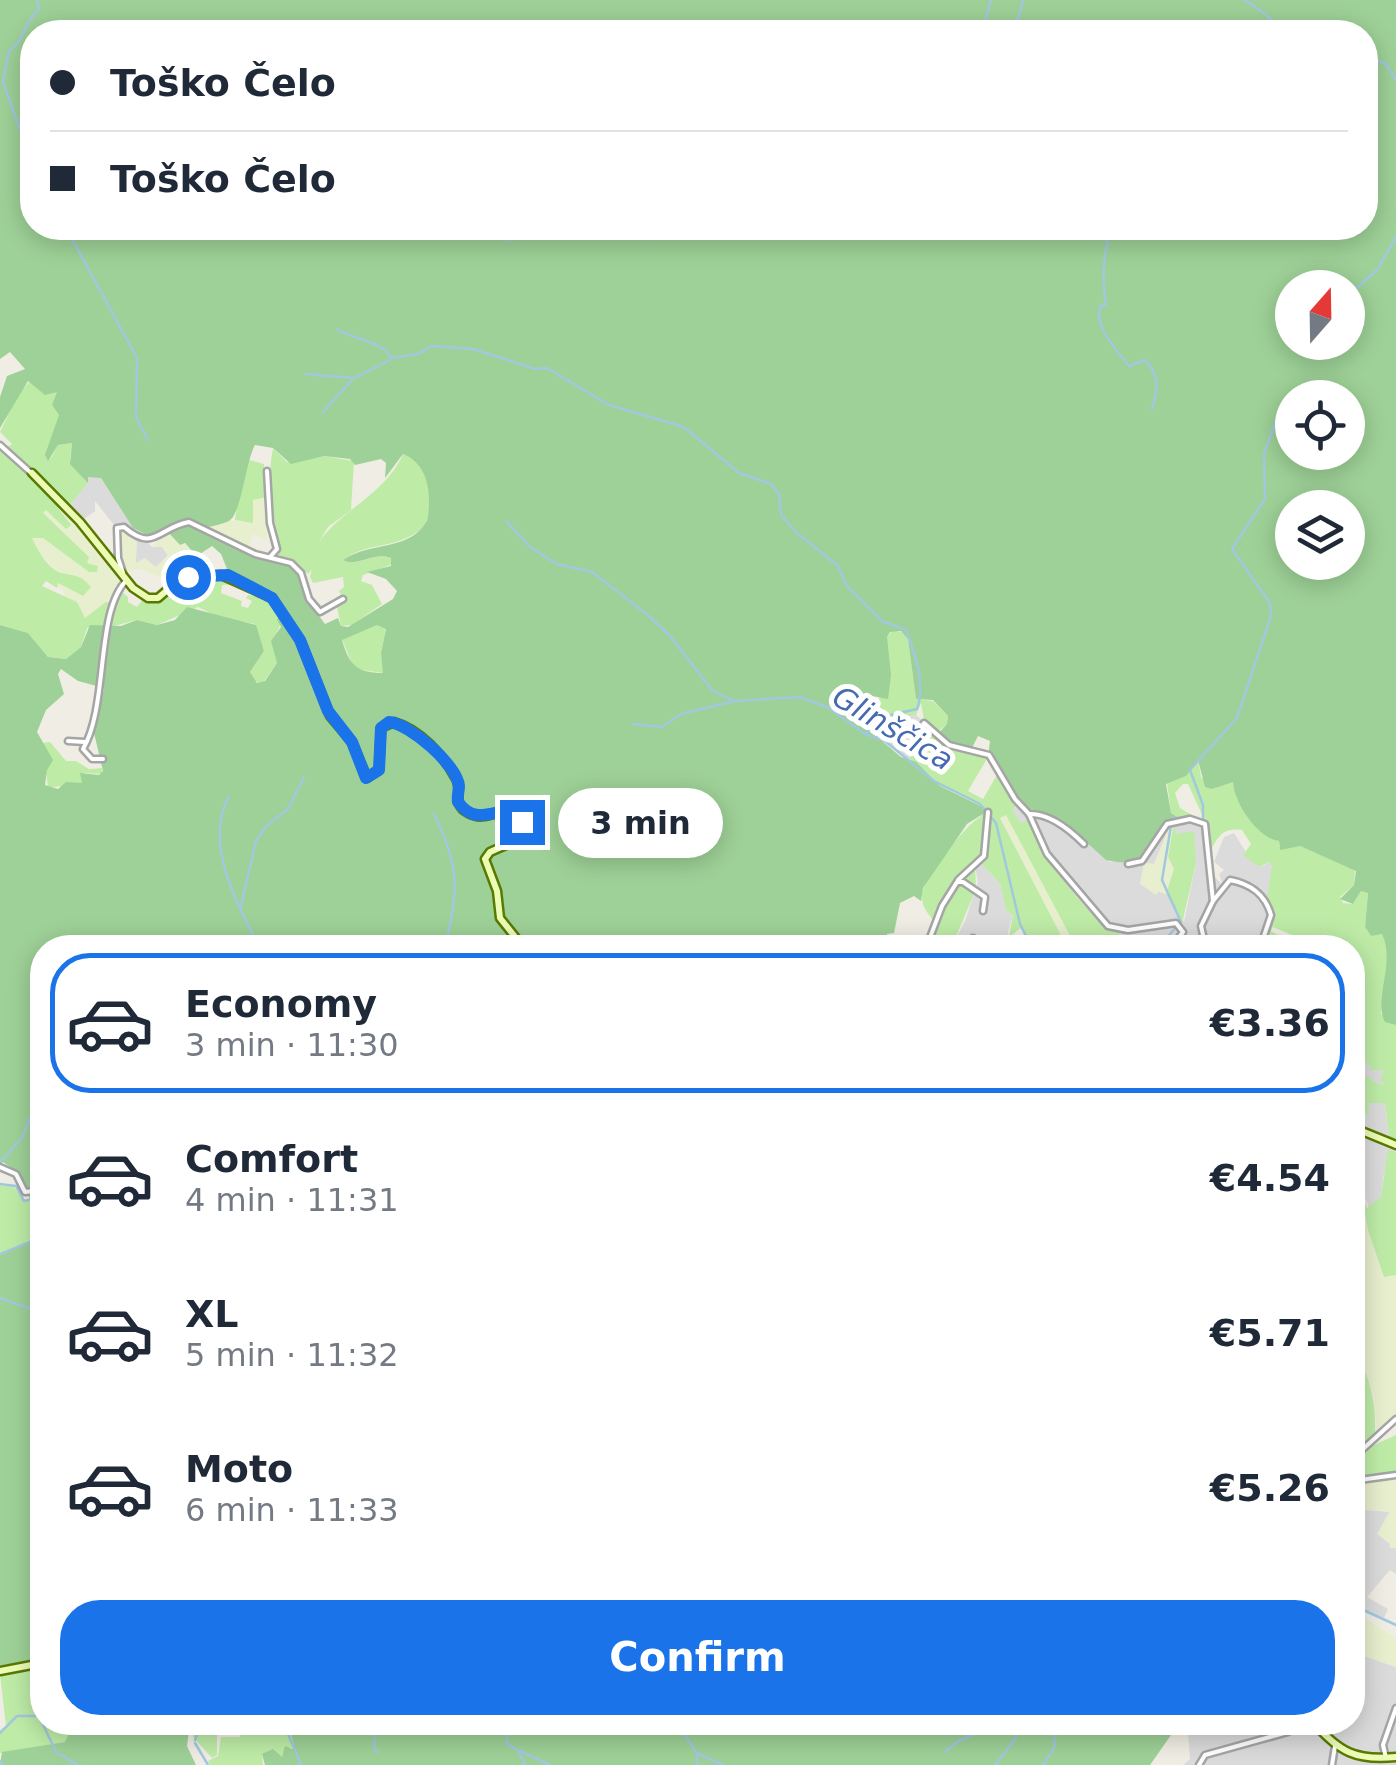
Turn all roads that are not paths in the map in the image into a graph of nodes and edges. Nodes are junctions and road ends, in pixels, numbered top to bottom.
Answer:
1 (0, 445) edge
2 (267, 471) dead end
3 (32, 473) joint
4 (270, 557) junction
5 (125, 577) junction
6 (343, 599) dead end
7 (924, 723) dead end
8 (90, 739) junction
9 (68, 742) dead end
10 (103, 759) dead end
11 (988, 812) dead end
12 (1029, 814) junction
13 (1084, 844) dead end
14 (1128, 864) dead end
15 (957, 882) junction
16 (1213, 901) junction
17 (983, 911) dead end
18 (514, 935) edge
19 (931, 935) edge
20 (1181, 935) edge
21 (1201, 935) edge
22 (1264, 935) edge
23 (1365, 1133) edge
24 (1396, 1144) edge
25 (0, 1167) edge
26 (30, 1192) edge
27 (1396, 1419) edge
28 (1365, 1447) edge
29 (1396, 1475) edge
30 (1365, 1479) edge
31 (30, 1666) edge
32 (0, 1672) edge
33 (1396, 1708) edge
34 (1277, 1735) edge
35 (1325, 1735) edge
36 (1335, 1746) junction
37 (1396, 1757) edge
38 (1386, 1758) junction
39 (1199, 1765) edge
40 (1332, 1765) edge

1 - 3 street
2 - 4 street
3 - 5 street
4 - 5 street
4 - 6 street
5 - 8 street
5 - 18 street
7 - 12 street
8 - 9 street
8 - 10 street
11 - 15 street
12 - 13 street
12 - 20 street
14 - 16 street
15 - 17 street
15 - 19 street
16 - 21 street
16 - 22 street
23 - 24 street
25 - 26 street
27 - 28 street
29 - 30 street
31 - 32 street
33 - 38 street
34 - 39 street
35 - 36 street
36 - 38 street
36 - 40 street
37 - 38 street

